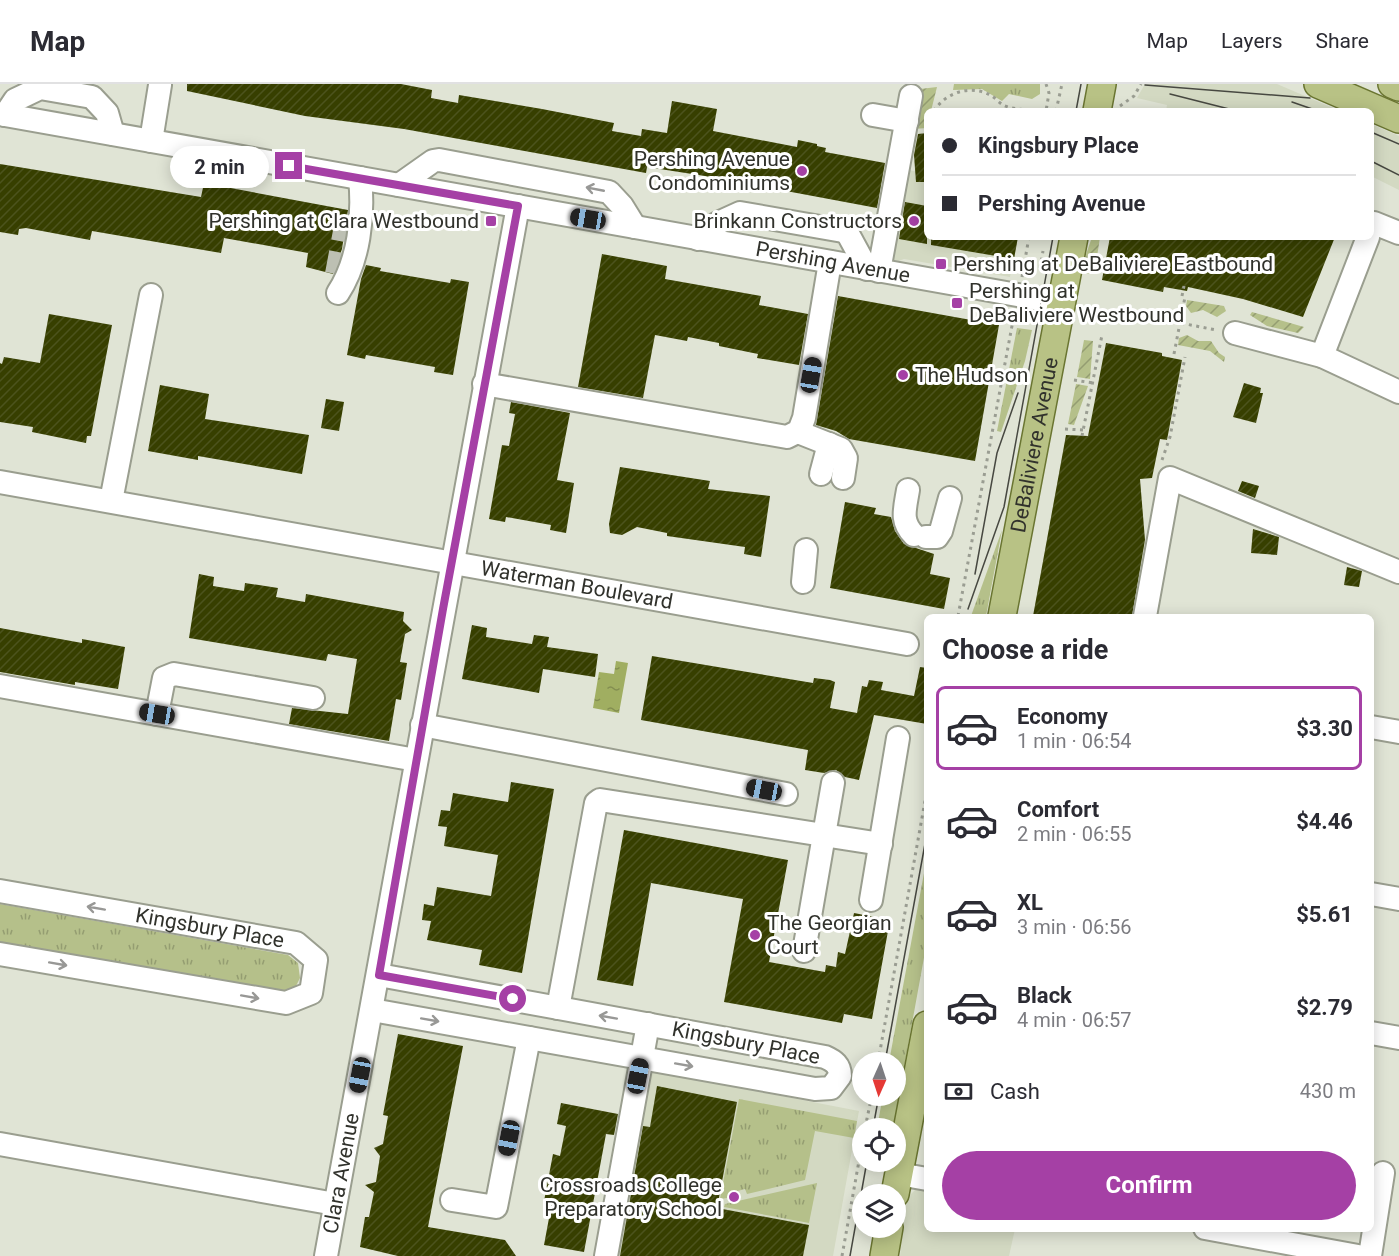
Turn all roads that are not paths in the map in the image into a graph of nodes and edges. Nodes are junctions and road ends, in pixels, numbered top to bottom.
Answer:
1 (1102, 84) edge
2 (1318, 84) edge
3 (1392, 84) edge
4 (160, 86) dead end
5 (1399, 87) edge
6 (911, 96) dead end
7 (1108, 108) edge
8 (1374, 108) edge
9 (1374, 108) edge
10 (2, 114) edge
11 (873, 115) dead end
12 (1399, 119) edge
13 (907, 121) junction
14 (113, 134) junction
15 (151, 141) junction
16 (360, 178) junction
17 (399, 185) junction
18 (518, 206) junction
19 (348, 210) tunnel mouth
20 (1374, 223) edge
21 (635, 227) junction
22 (1399, 233) edge
23 (698, 239) junction
24 (1073, 240) edge
25 (1367, 240) edge
26 (830, 262) junction
27 (873, 270) junction
28 (336, 274) tunnel mouth
29 (151, 295) dead end
30 (1062, 303) junction
31 (1235, 333) road end
32 (1322, 356) junction
33 (484, 384) junction
34 (1399, 392) edge
35 (798, 432) junction
36 (832, 476) dead end
37 (0, 482) edge
38 (908, 490) dead end
39 (950, 498) dead end
40 (111, 501) junction
41 (806, 550) dead end
42 (451, 562) junction
43 (1399, 572) edge
44 (803, 582) dead end
45 (1002, 614) edge
46 (1144, 614) edge
47 (907, 644) dead end
48 (0, 686) edge
49 (313, 698) dead end
50 (157, 714) junction
51 (422, 725) junction
52 (1374, 728) edge
53 (1399, 732) edge
54 (898, 738) dead end
55 (416, 760) junction
56 (833, 783) dead end
57 (786, 794) dead end
58 (824, 835) junction
59 (881, 844) junction
60 (0, 891) edge
61 (1374, 895) edge
62 (1399, 899) edge
63 (871, 900) dead end
64 (804, 951) dead end
65 (0, 954) edge
66 (379, 975) junction
67 (558, 1008) junction
68 (372, 1010) junction
69 (648, 1024) junction
70 (1374, 1034) edge
71 (529, 1038) junction
72 (1399, 1038) edge
73 (924, 1041) edge
74 (640, 1067) junction
75 (0, 1144) edge
76 (1384, 1173) edge
77 (924, 1180) edge
78 (897, 1184) edge
79 (452, 1200) dead end
80 (335, 1204) junction
81 (1227, 1232) edge
82 (887, 1238) edge
83 (326, 1256) edge
84 (606, 1256) edge
85 (884, 1256) edge
86 (1358, 1256) edge
87 (1370, 1256) edge

1 - 7 main road
2 - 8 main road
3 - 5 main road
4 - 15 street
6 - 13 street
9 - 12 main road
10 - 14 street, Pershing Avenue
10 - 14 street
11 - 13 street
13 - 27 street
14 - 15 street, Pershing Avenue
15 - 16 street, Pershing Avenue
16 - 17 street, Pershing Avenue
16 - 19 street
16 - 28 street
17 - 18 street, Pershing Avenue
21 -> 17 street
18 - 21 street, Pershing Avenue
18 - 33 street, Clara Avenue
20 - 22 street
21 - 23 street, Pershing Avenue
23 - 26 street, Pershing Avenue
23 - 27 street
24 - 30 main road, DeBaliviere Avenue
25 - 32 street
26 - 27 street, Pershing Avenue
26 - 35 street
27 - 30 street, Pershing Avenue
29 - 40 street
30 - 45 main road, DeBaliviere Avenue
31 - 32 street
32 - 34 street
33 - 35 street
33 - 42 street, Clara Avenue
35 - 36 street
37 - 40 street, Waterman Boulevard
38 - 39 street
40 - 42 street, Waterman Boulevard
41 - 44 street
42 - 47 street, Waterman Boulevard
42 - 51 street, Clara Avenue
43 - 46 street
48 - 50 street
49 - 50 street
50 - 55 street
51 - 55 street, Clara Avenue
51 - 57 street
52 - 53 street
54 - 59 street
55 - 66 street, Clara Avenue
56 - 58 street
58 - 59 street
58 - 64 street
58 - 67 street
59 - 63 street
65 -> 60 street, Kingsbury Place
61 - 62 street
66 - 67 street, Kingsbury Place
66 - 68 street, Clara Avenue
69 -> 67 street, Kingsbury Place
68 -> 71 street, Kingsbury Place
68 - 80 street, Clara Avenue
69 - 74 street
74 -> 69 street, Kingsbury Place
70 - 72 street
71 - 74 street, Kingsbury Place
71 - 79 street
73 - 78 main road
74 - 84 street
75 - 80 street
76 - 87 street
77 - 78 street
80 - 83 street, Clara Avenue
81 - 86 street
82 - 85 main road

